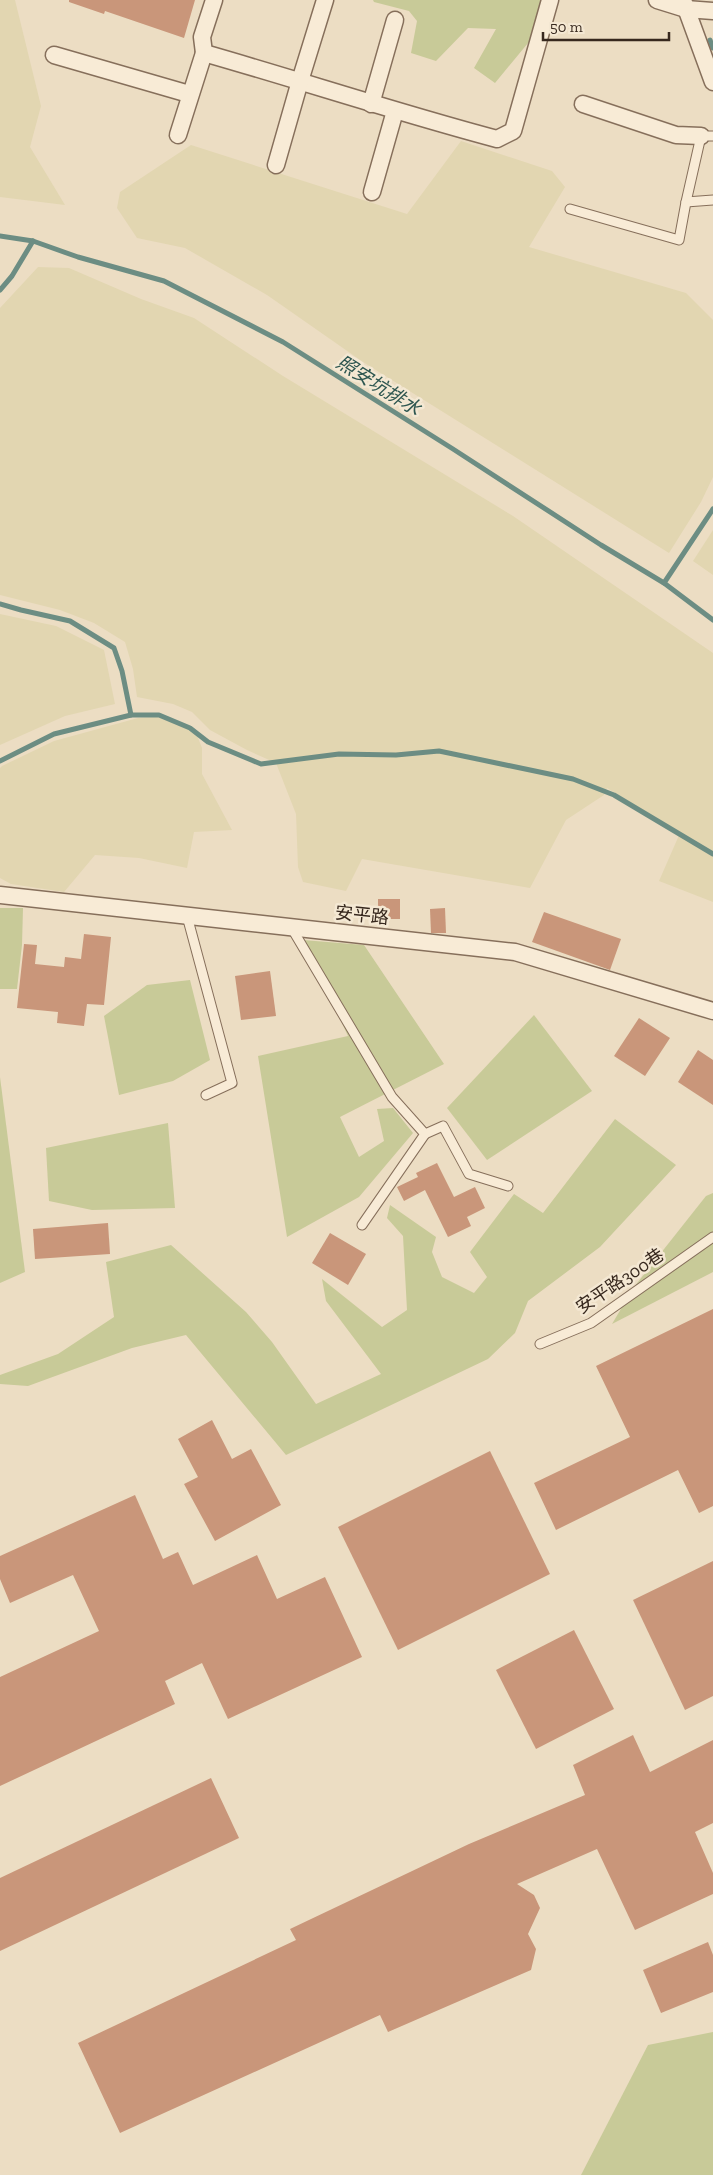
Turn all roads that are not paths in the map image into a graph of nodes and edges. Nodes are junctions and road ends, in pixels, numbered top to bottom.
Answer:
1 (214, 0) edge
2 (325, 0) edge
3 (550, 0) edge
4 (657, 0) edge
5 (684, 5) edge
6 (708, 7) edge
7 (395, 20) dead end
8 (204, 53) junction
9 (54, 55) dead end
10 (300, 81) junction
11 (713, 82) edge
12 (190, 94) junction
13 (371, 104) junction
14 (583, 104) dead end
15 (395, 112) junction
16 (178, 135) dead end
17 (707, 136) edge
18 (276, 165) dead end
19 (372, 192) dead end
20 (713, 200) edge
21 (686, 202) junction
22 (570, 209) dead end
23 (0, 895) edge
24 (187, 916) junction
25 (291, 927) junction
26 (713, 1011) edge
27 (206, 1095) dead end
28 (425, 1134) junction
29 (508, 1186) dead end
30 (362, 1225) dead end
31 (713, 1236) edge
32 (540, 1344) dead end

1 - 8 street
2 - 10 street
3 - 15 street
4 - 5 street
5 - 6 street
5 - 11 street
7 - 13 street
8 - 10 street
8 - 12 street
9 - 12 street
10 - 13 street
10 - 18 street
12 - 16 street
13 - 15 street
14 - 17 street
15 - 19 street
17 - 21 lane
20 - 21 lane
21 - 22 lane
23 - 24 street, 安平路
24 - 25 street, 安平路
24 - 27 lane
25 - 26 street, 安平路
25 - 28 lane
28 - 29 lane
28 - 30 lane
31 - 32 lane, 安平路300巷

